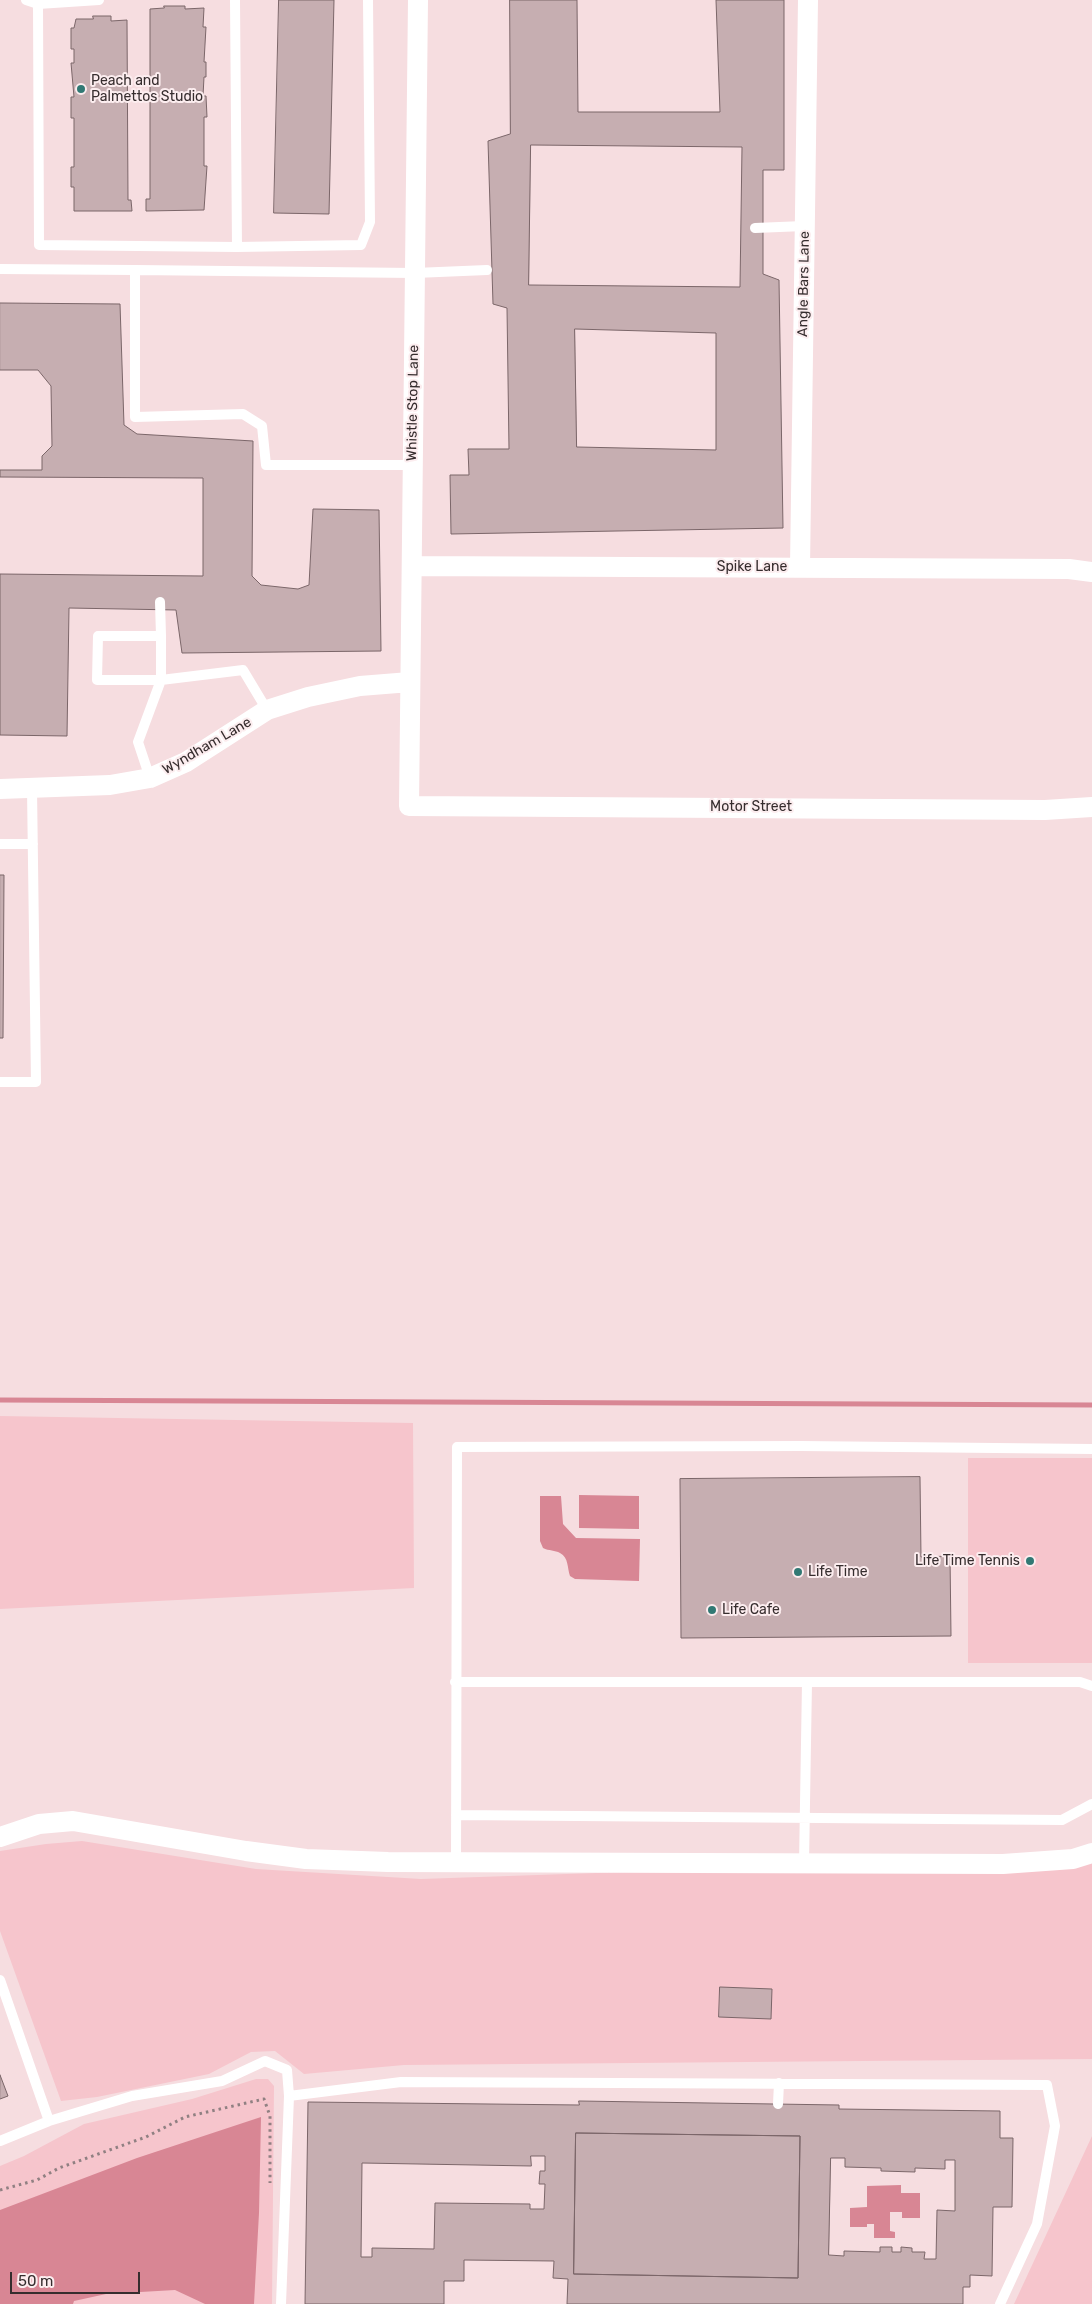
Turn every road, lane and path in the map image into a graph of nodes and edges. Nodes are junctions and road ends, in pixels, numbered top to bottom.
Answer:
1 (26, 0) edge
2 (99, 0) edge
3 (235, 0) edge
4 (368, 0) edge
5 (418, 0) edge
6 (808, 0) edge
7 (38, 4) junction
8 (804, 226) junction
9 (755, 228) dead end
10 (237, 247) junction
11 (0, 269) edge
12 (135, 270) junction
13 (486, 270) dead end
14 (415, 273) junction
15 (413, 465) junction
16 (412, 566) junction
17 (800, 567) junction
18 (1092, 572) edge
19 (160, 602) dead end
20 (161, 636) junction
21 (161, 680) junction
22 (410, 682) junction
23 (267, 710) junction
24 (150, 778) junction
25 (0, 789) edge
26 (32, 789) junction
27 (409, 806) joint
28 (1092, 807) edge
29 (0, 844) edge
30 (33, 844) junction
31 (0, 1082) edge
32 (1092, 1449) edge
33 (455, 1682) junction
34 (807, 1682) junction
35 (1092, 1686) edge
36 (1092, 1804) edge
37 (456, 1815) junction
38 (805, 1818) junction
39 (0, 1837) edge
40 (1092, 1853) edge
41 (456, 1862) junction
42 (804, 1864) junction
43 (0, 1980) edge
44 (779, 2084) junction
45 (289, 2096) junction
46 (778, 2104) dead end
47 (49, 2121) junction
48 (0, 2141) edge
49 (0, 2190) edge
50 (270, 2191) dead end
51 (281, 2304) edge
52 (1000, 2304) edge

1 - 7 lane
2 - 7 lane
3 - 10 lane
4 - 10 lane
5 - 14 street, Whistle Stop Lane
6 - 8 street, Angle Bars Lane
7 - 10 lane
8 - 9 lane
8 - 17 street, Angle Bars Lane
11 - 12 lane
12 - 14 lane
12 - 15 lane
13 - 14 lane
14 - 15 street, Whistle Stop Lane
15 - 16 street, Whistle Stop Lane
16 - 17 street, Spike Lane
16 - 22 street, Whistle Stop Lane
17 - 18 street, Spike Lane
19 - 20 lane
20 - 21 lane
20 - 21 lane
21 - 23 lane
21 - 24 lane
22 - 23 street, Wyndham Lane
22 - 27 street, Whistle Stop Lane
23 - 24 street, Wyndham Lane
24 - 26 street, Wyndham Lane
25 - 26 street, Wyndham Lane
26 - 30 lane
27 - 28 street, Motor Street
29 - 30 lane
30 - 31 lane
32 - 33 lane
33 - 34 lane
33 - 37 lane
34 - 35 lane
34 - 38 lane
36 - 38 lane
37 - 38 lane
37 - 41 lane
38 - 42 lane
39 - 41 street
40 - 42 street
41 - 42 street
43 - 47 lane
44 - 45 lane
44 - 46 lane
44 - 52 lane
45 - 47 lane
45 - 51 lane
47 - 48 lane
49 - 50 path

